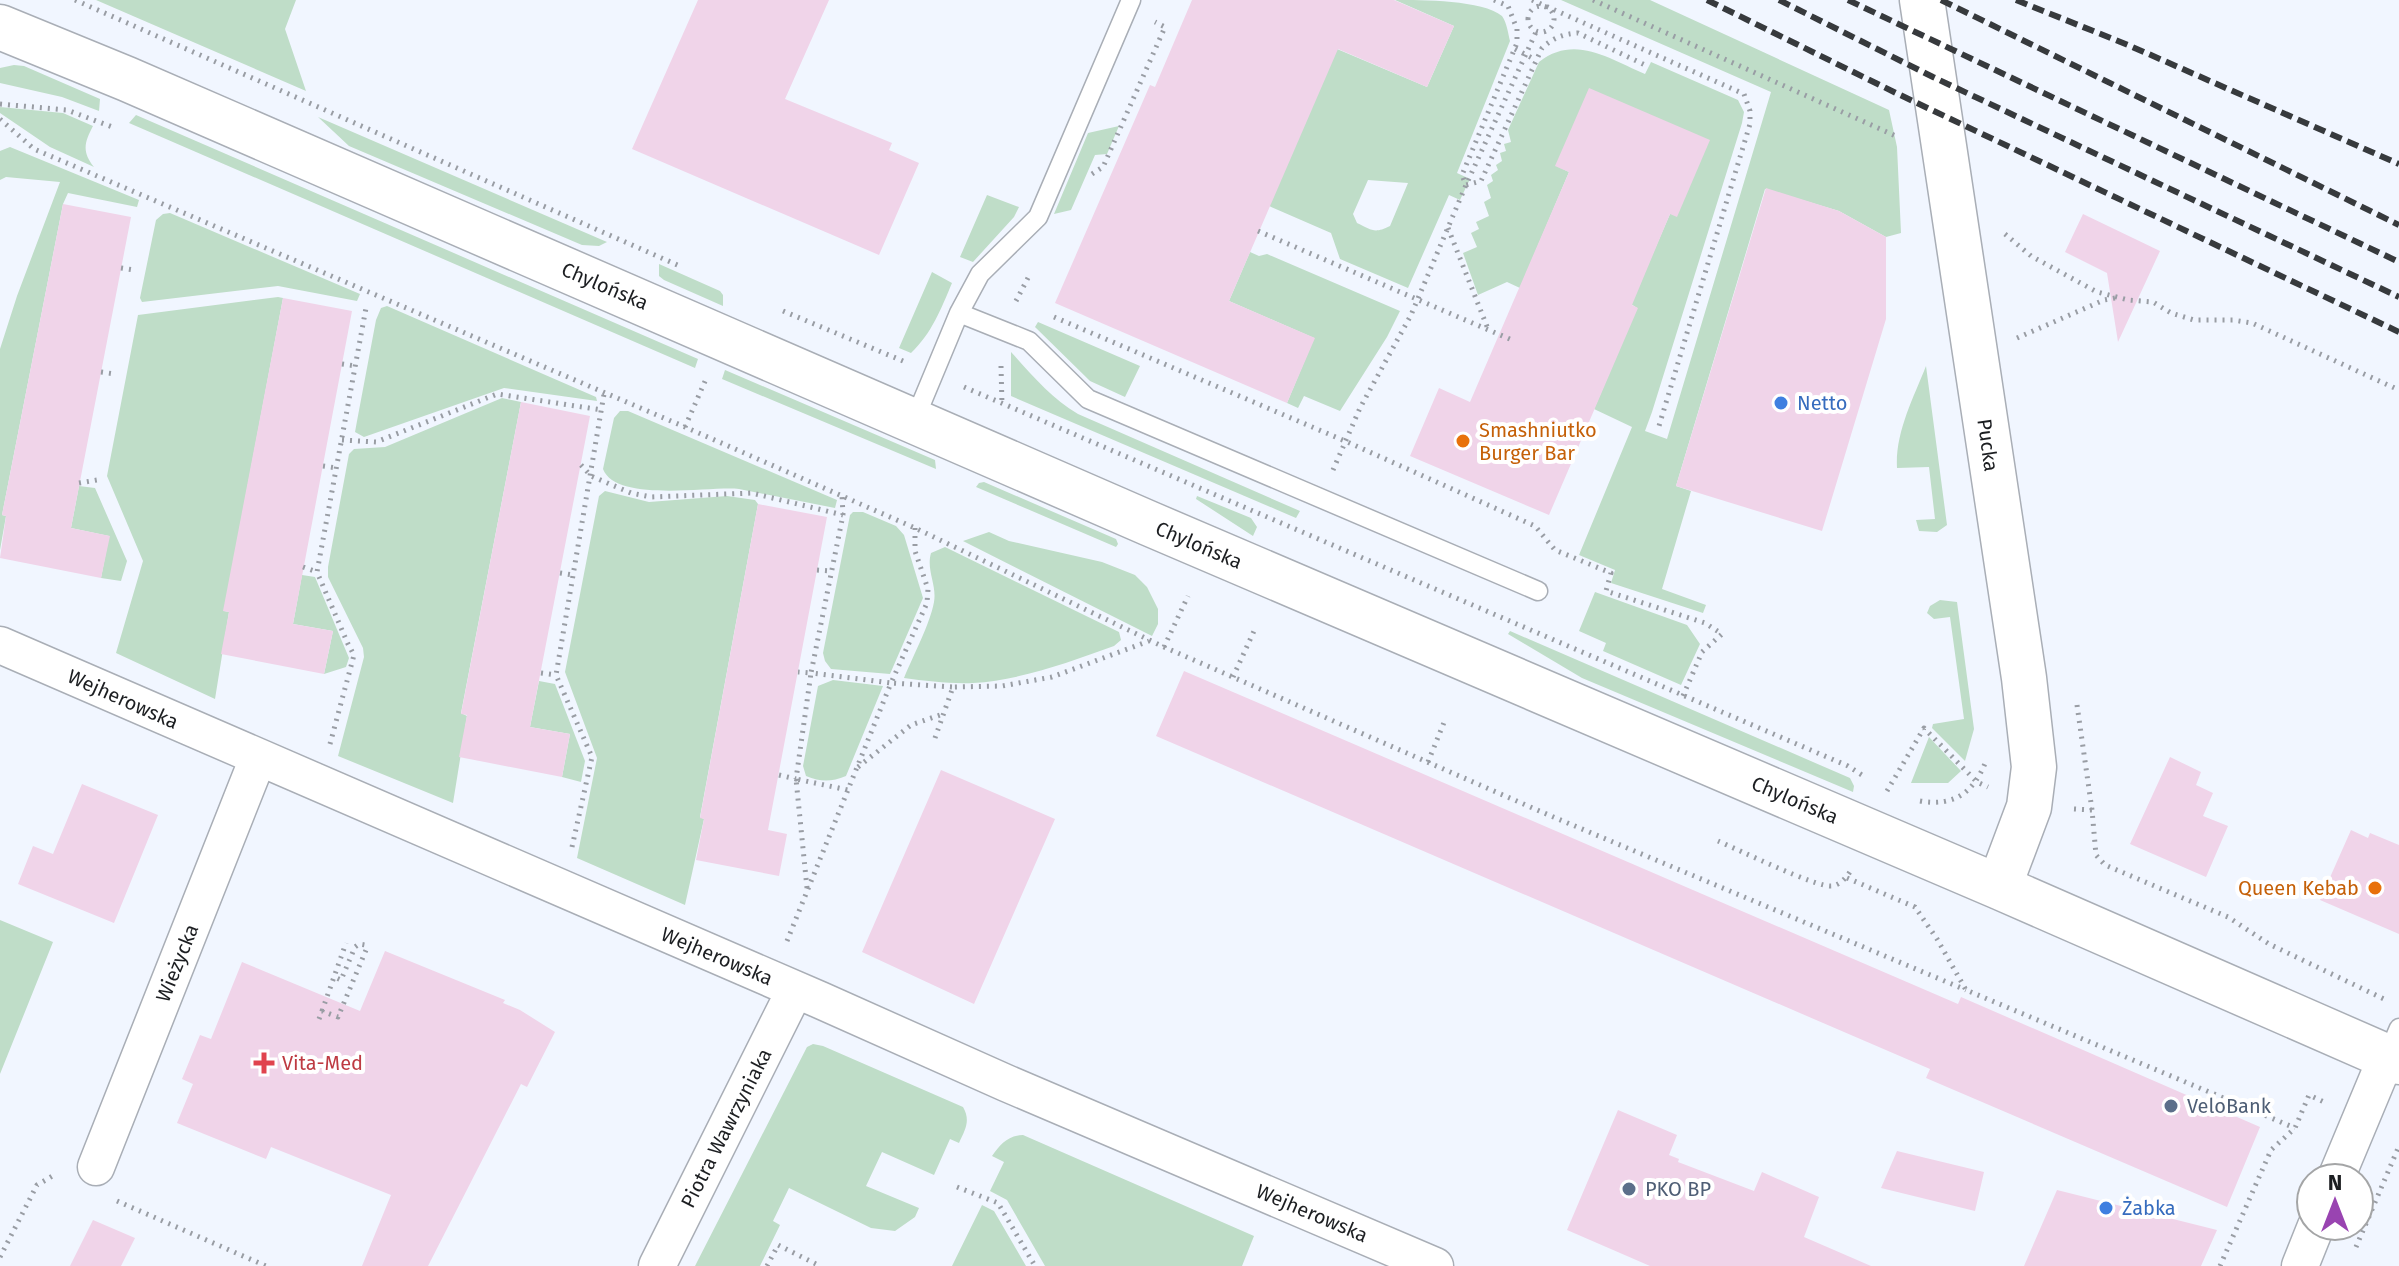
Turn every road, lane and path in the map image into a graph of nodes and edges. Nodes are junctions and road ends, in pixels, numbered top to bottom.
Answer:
1 (75, 0) edge
2 (1131, 0) edge
3 (1494, 0) edge
4 (1532, 0) edge
5 (1593, 0) edge
6 (1922, 0) edge
7 (1547, 6) junction
8 (1156, 10) dead end
9 (0, 27) edge
10 (1536, 32) junction
11 (1515, 49) junction
12 (1526, 55) junction
13 (1536, 60) junction
14 (1645, 65) dead end
15 (0, 119) edge
16 (1900, 123) dead end
17 (1468, 182) junction
18 (1087, 186) dead end
19 (1448, 228) junction
20 (1999, 230) dead end
21 (1258, 231) dead end
22 (1036, 263) dead end
23 (121, 268) dead end
24 (134, 270) dead end
25 (693, 271) dead end
26 (2116, 298) junction
27 (1418, 299) junction
28 (1016, 301) dead end
29 (774, 307) dead end
30 (366, 308) dead end
31 (959, 313) junction
32 (1044, 314) dead end
33 (1488, 330) junction
34 (1512, 340) dead end
35 (2012, 340) dead end
36 (342, 364) dead end
37 (356, 366) junction
38 (101, 372) dead end
39 (115, 374) dead end
40 (934, 374) junction
41 (2399, 390) edge
42 (604, 394) junction
43 (602, 410) junction
44 (914, 421) junction
45 (1659, 426) dead end
46 (342, 440) junction
47 (1345, 441) junction
48 (1340, 453) dead end
49 (581, 465) dead end
50 (323, 466) dead end
51 (337, 468) junction
52 (591, 476) junction
53 (97, 480) dead end
54 (79, 483) dead end
55 (842, 495) junction
56 (843, 515) junction
57 (915, 528) junction
58 (303, 567) dead end
59 (817, 570) dead end
60 (831, 571) junction
61 (317, 572) junction
62 (560, 573) dead end
63 (573, 575) junction
64 (1538, 591) dead end
65 (1188, 596) dead end
66 (1254, 631) dead end
67 (1150, 641) junction
68 (0, 645) edge
69 (1164, 647) junction
70 (798, 672) dead end
71 (541, 673) dead end
72 (811, 673) junction
73 (556, 675) junction
74 (1233, 677) junction
75 (891, 683) junction
76 (953, 687) junction
77 (1683, 696) junction
78 (943, 714) junction
79 (1445, 720) dead end
80 (935, 738) dead end
81 (1988, 749) dead end
82 (326, 757) dead end
83 (258, 758) junction
84 (1428, 762) junction
85 (857, 767) junction
86 (779, 775) dead end
87 (796, 779) junction
88 (1977, 782) junction
89 (1874, 783) dead end
90 (848, 790) junction
91 (1887, 791) junction
92 (1900, 795) dead end
93 (1912, 798) dead end
94 (2092, 810) dead end
95 (1869, 832) junction
96 (1718, 841) dead end
97 (569, 861) dead end
98 (1847, 878) junction
99 (1999, 887) junction
100 (807, 889) junction
101 (346, 943) dead end
102 (783, 952) dead end
103 (334, 977) junction
104 (795, 990) junction
105 (1966, 990) junction
106 (2386, 1000) dead end
107 (322, 1011) junction
108 (319, 1019) dead end
109 (2395, 1049) edge
110 (2362, 1117) junction
111 (2295, 1128) junction
112 (2399, 1146) edge
113 (2343, 1162) edge
114 (81, 1173) joint
115 (957, 1187) dead end
116 (114, 1200) dead end
117 (2310, 1242) edge
118 (2354, 1253) dead end
119 (0, 1257) edge
120 (266, 1266) edge
121 (657, 1266) edge
122 (767, 1266) edge
123 (820, 1266) edge
124 (1035, 1266) edge
125 (1435, 1266) edge
126 (2220, 1266) edge
127 (2300, 1266) edge

1 - 25 path
2 - 31 lane
3 - 11 path
4 - 7 path
5 - 16 path
6 - 99 street, Pucka
7 - 10 path
7 - 10 path
7 - 45 path
8 - 18 path
9 - 44 street, Chylońska
10 - 12 path
11 - 12 path
11 - 17 path
12 - 13 path
12 - 17 path
13 - 14 path
13 - 17 path
15 - 42 path
17 - 19 path
19 - 27 path
19 - 33 path
20 - 26 path
21 - 27 path
22 - 28 path
23 - 24 path
26 - 35 path
26 - 41 path
27 - 33 path
27 - 47 path
29 - 40 path
30 - 37 path
31 - 40 lane
31 - 64 lane
32 - 47 path
33 - 34 path
36 - 37 path
37 - 46 path
38 - 39 path
40 - 44 lane
40 - 77 path
42 - 43 path
42 - 55 path
43 - 46 path
43 - 52 path
44 - 95 street, Chylońska
46 - 51 path
47 - 48 path
47 - 77 path
49 - 52 path
50 - 51 path
51 - 61 path
52 - 56 path
52 - 63 path
53 - 54 path
55 - 56 path
55 - 57 path
56 - 60 path
57 - 67 path
57 - 75 path
58 - 61 path
59 - 60 path
60 - 72 path
61 - 82 path
62 - 63 path
63 - 73 path
65 - 69 path
66 - 74 path
67 - 69 path
67 - 76 path
68 - 83 street, Wejherowska
69 - 74 path
70 - 72 path
71 - 73 path
72 - 75 path
72 - 87 path
73 - 97 path
74 - 84 path
75 - 76 path
75 - 85 path
76 - 78 path
77 - 89 path
78 - 80 path
78 - 85 path
79 - 84 path
81 - 88 path
83 - 104 street, Wejherowska
83 - 114 street, Wieżycka
84 - 105 path
85 - 90 path
86 - 87 path
87 - 90 path
87 - 100 path
88 - 91 path
88 - 93 path
90 - 100 path
91 - 92 path
91 - 95 path
94 - 106 path
95 - 98 path
95 - 99 street, Chylońska
96 - 98 path
98 - 105 path
99 - 109 street, Chylońska
100 - 102 path
101 - 103 path
103 - 107 path
103 - 107 path
104 - 121 street, Piotra Wawrzyniaka
104 - 125 street, Wejherowska
105 - 111 path
107 - 108 path
109 - 110 street
110 - 111 path
110 - 113 street
111 - 126 path
112 - 118 path
114 - 119 path
115 - 124 path
116 - 120 path
117 - 127 street
122 - 123 path

